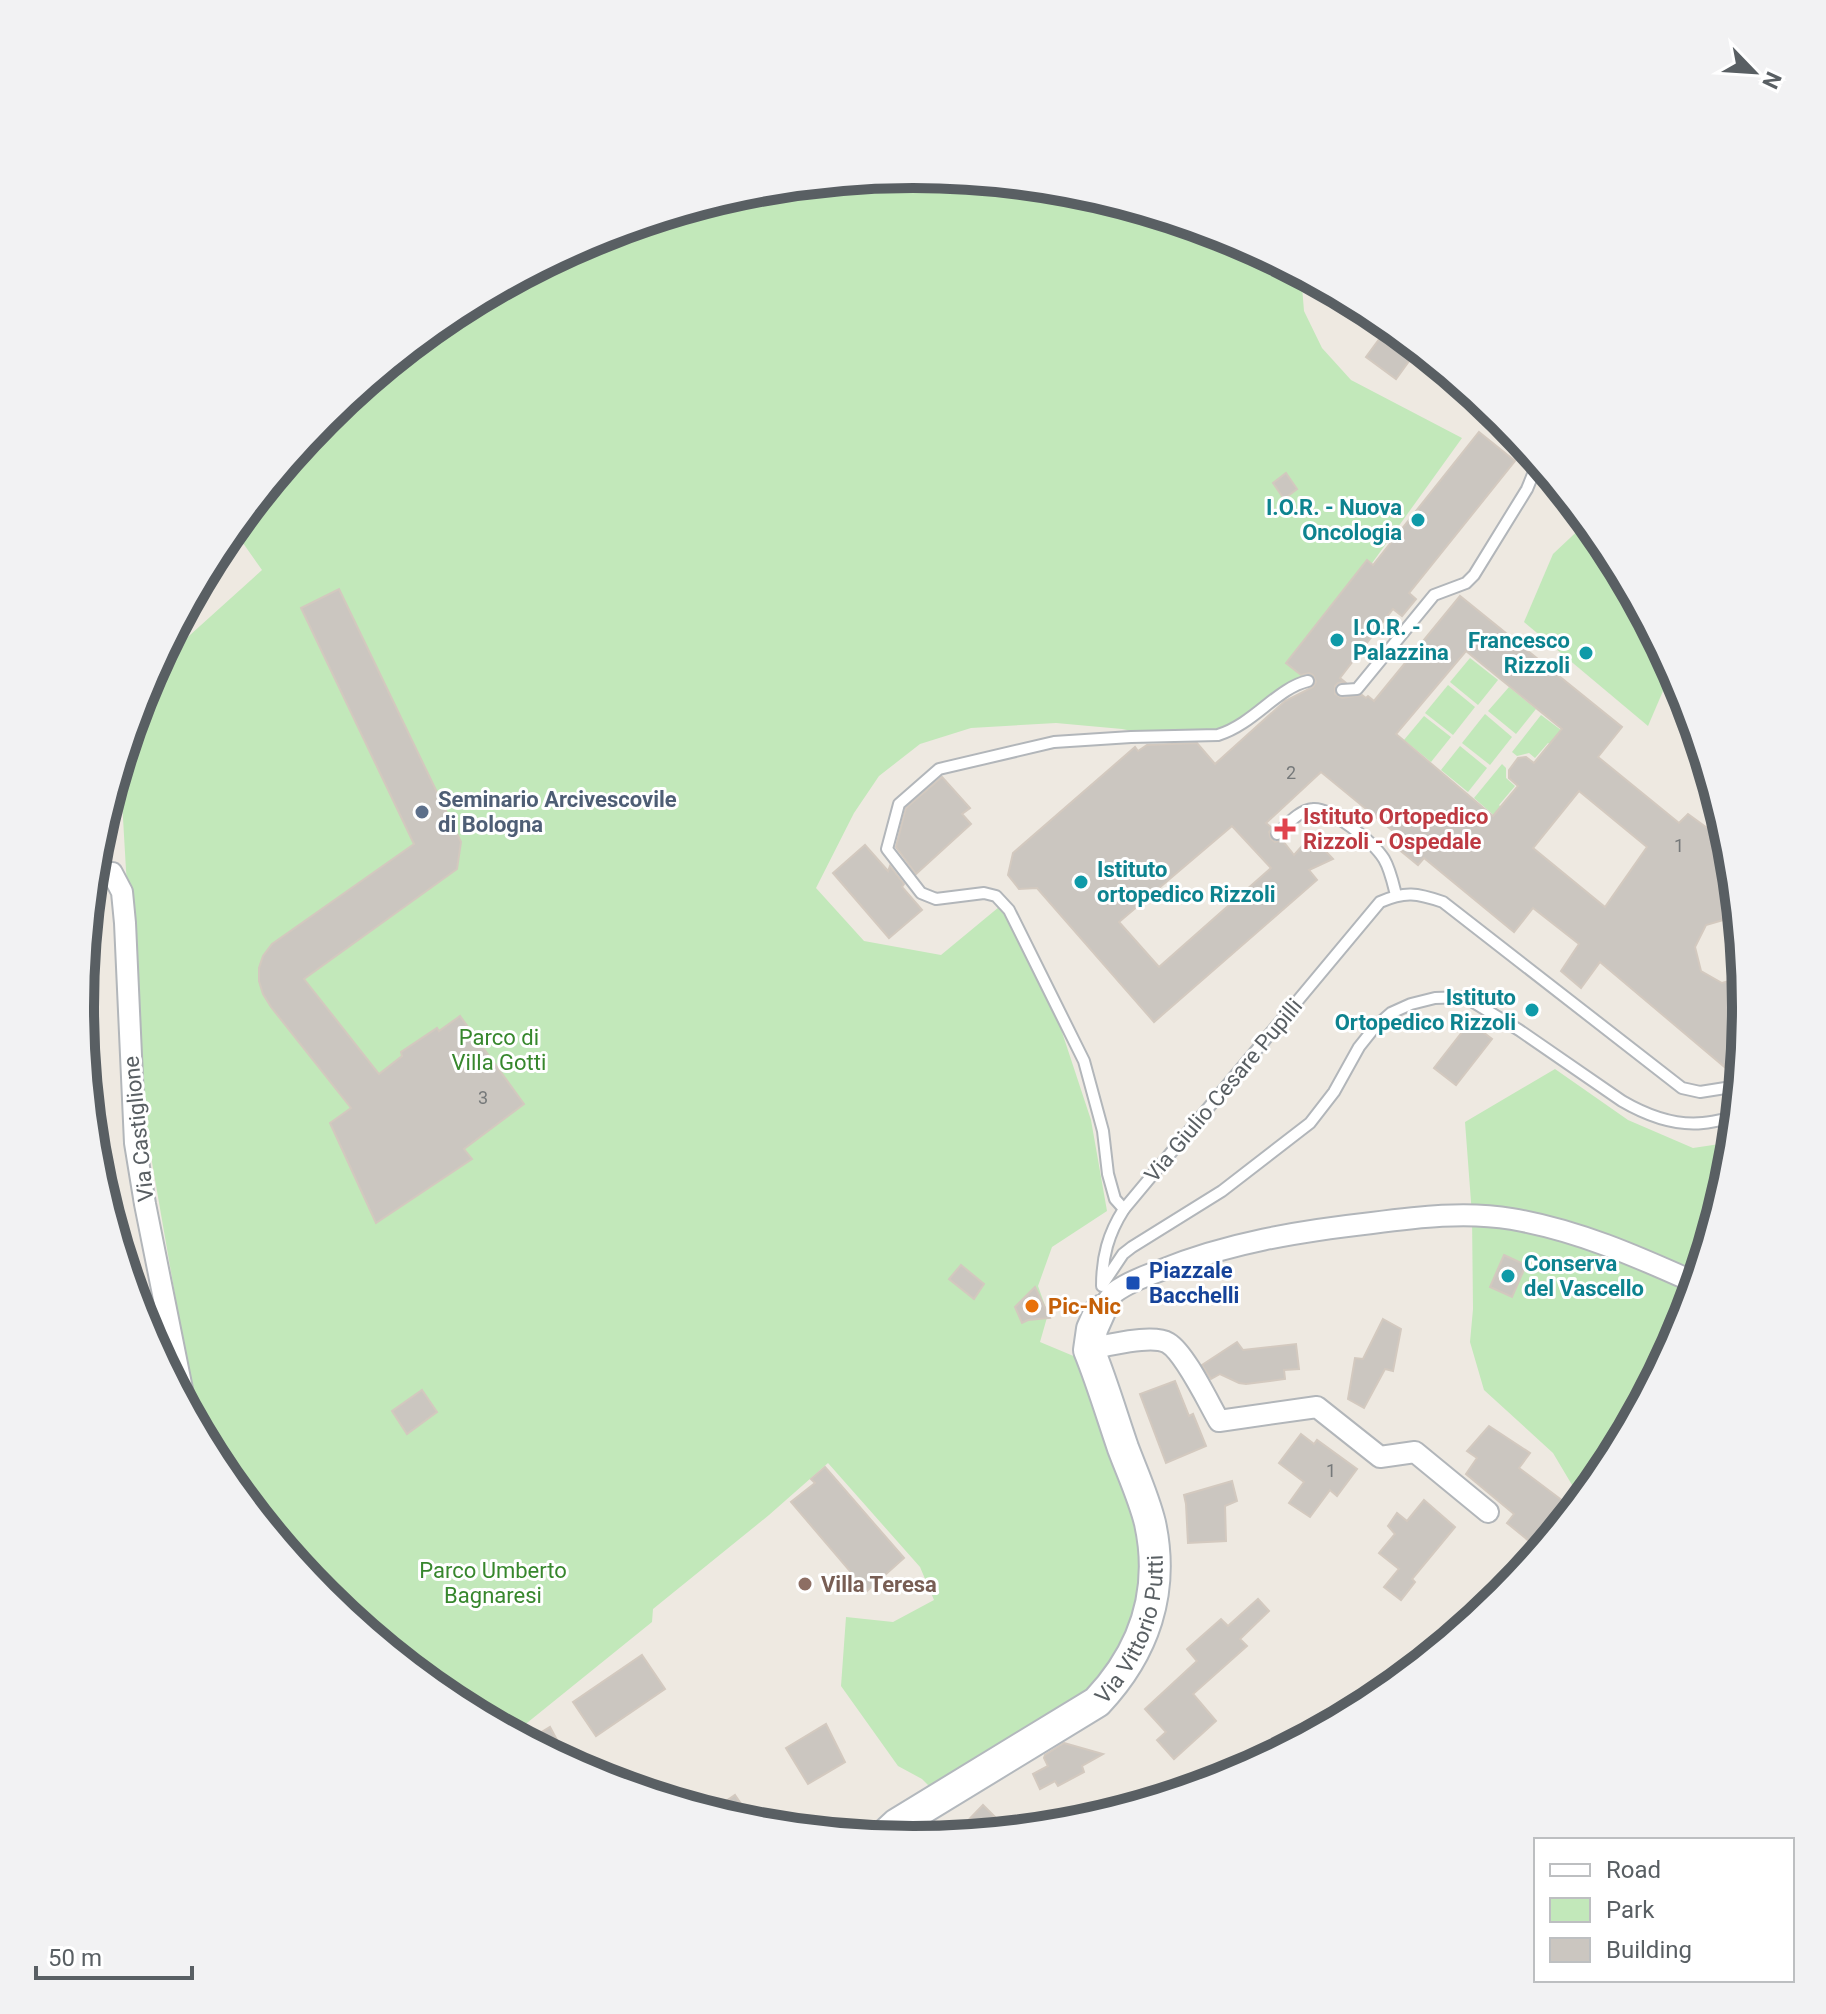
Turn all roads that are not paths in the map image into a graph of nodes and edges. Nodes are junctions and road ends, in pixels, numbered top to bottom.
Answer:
1 (1534, 473) edge
2 (1308, 681) dead end
3 (1342, 690) dead end
4 (1277, 834) dead end
5 (105, 874) edge
6 (1396, 895) junction
7 (1727, 1088) edge
8 (1724, 1119) edge
9 (1124, 1209) junction
10 (1686, 1278) edge
11 (1101, 1299) junction
12 (1089, 1350) junction
13 (178, 1369) edge
14 (1488, 1512) dead end
15 (896, 1825) edge

1 - 3 lane
2 - 9 lane
4 - 6 lane
5 - 13 street, Via Castiglione
6 - 7 lane
6 - 9 lane, Via Giulio Cesare Pupilli
8 - 11 lane
9 - 11 lane, Via Giulio Cesare Pupilli
10 - 11 street
11 - 12 street
12 - 14 street
12 - 15 street, Via Vittorio Putti

